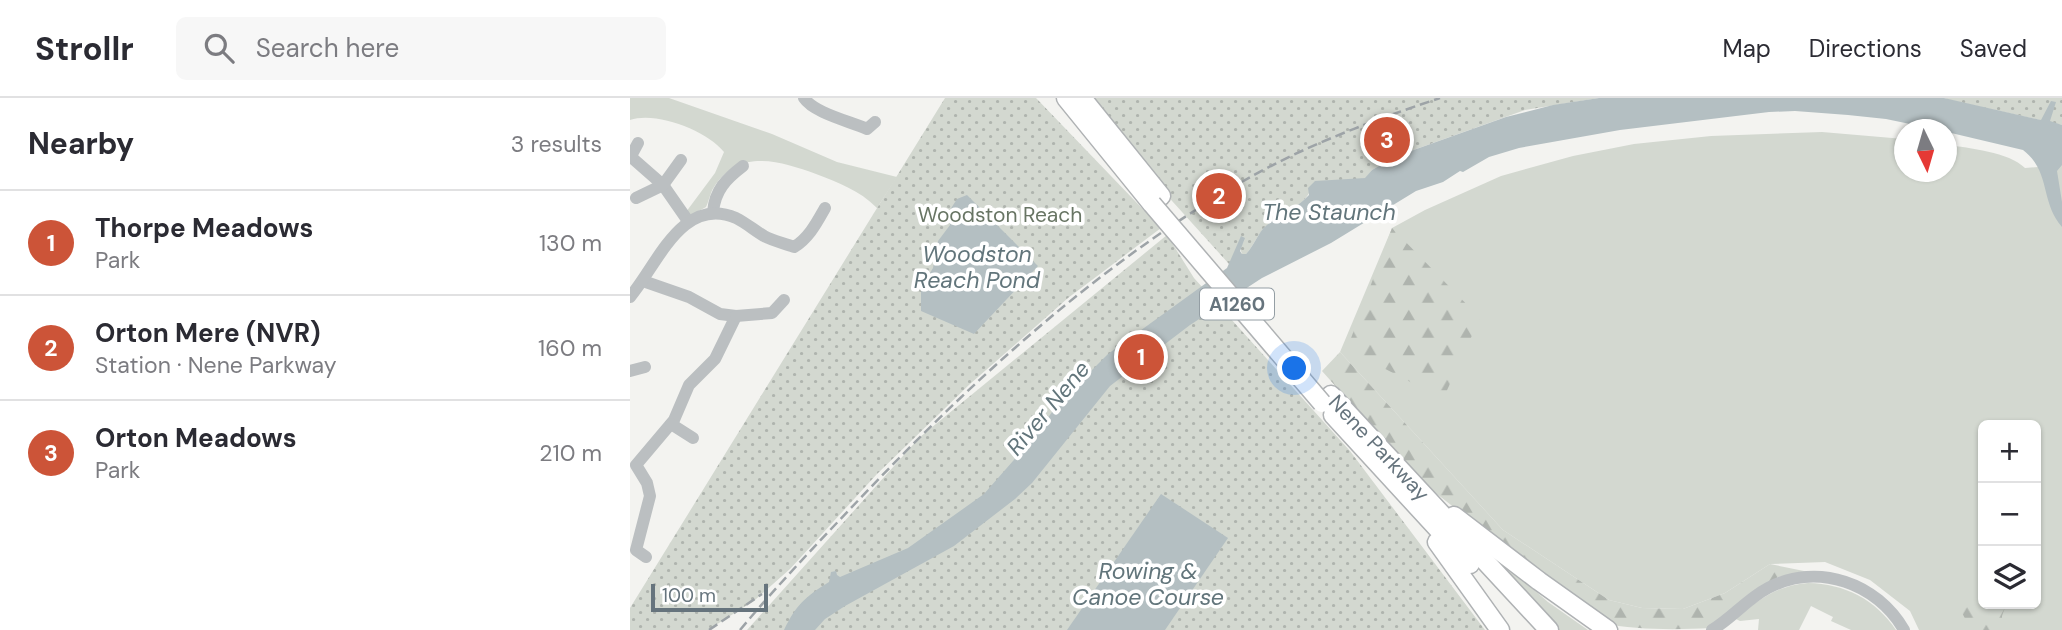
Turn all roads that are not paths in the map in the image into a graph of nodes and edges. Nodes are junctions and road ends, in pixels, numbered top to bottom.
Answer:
1 (804, 98) edge
2 (1065, 98) edge
3 (1087, 107) edge
4 (875, 122) dead end
5 (638, 143) dead end
6 (630, 158) edge
7 (681, 160) dead end
8 (743, 166) dead end
9 (663, 185) junction
10 (636, 198) dead end
11 (825, 208) dead end
12 (713, 212) junction
13 (688, 221) junction
14 (643, 281) junction
15 (630, 298) edge
16 (784, 300) dead end
17 (736, 316) junction
18 (645, 367) dead end
19 (630, 372) edge
20 (671, 424) junction
21 (693, 438) dead end
22 (633, 466) edge
23 (1405, 486) junction
24 (646, 556) dead end
25 (1717, 628) edge
26 (1500, 630) edge
27 (1533, 630) edge
28 (1549, 630) edge
29 (1608, 630) edge
30 (1904, 630) edge

1 - 4 street
2 - 3 highway, Nene Parkway
3 - 23 highway, Nene Parkway / A1260, bridge
5 - 6 street
6 - 9 street
7 - 9 street
8 - 12 street
9 - 10 street
9 - 13 street
11 - 12 street
12 - 13 street
13 - 14 street
14 - 15 street
14 - 17 street
16 - 17 street
17 - 20 street
18 - 19 street
20 - 21 street
20 - 22 street
22 - 24 street
23 - 26 highway
23 - 27 highway, Nene Parkway / A1260
23 - 28 highway, Nene Parkway / A1260
23 - 29 highway
25 - 30 street

